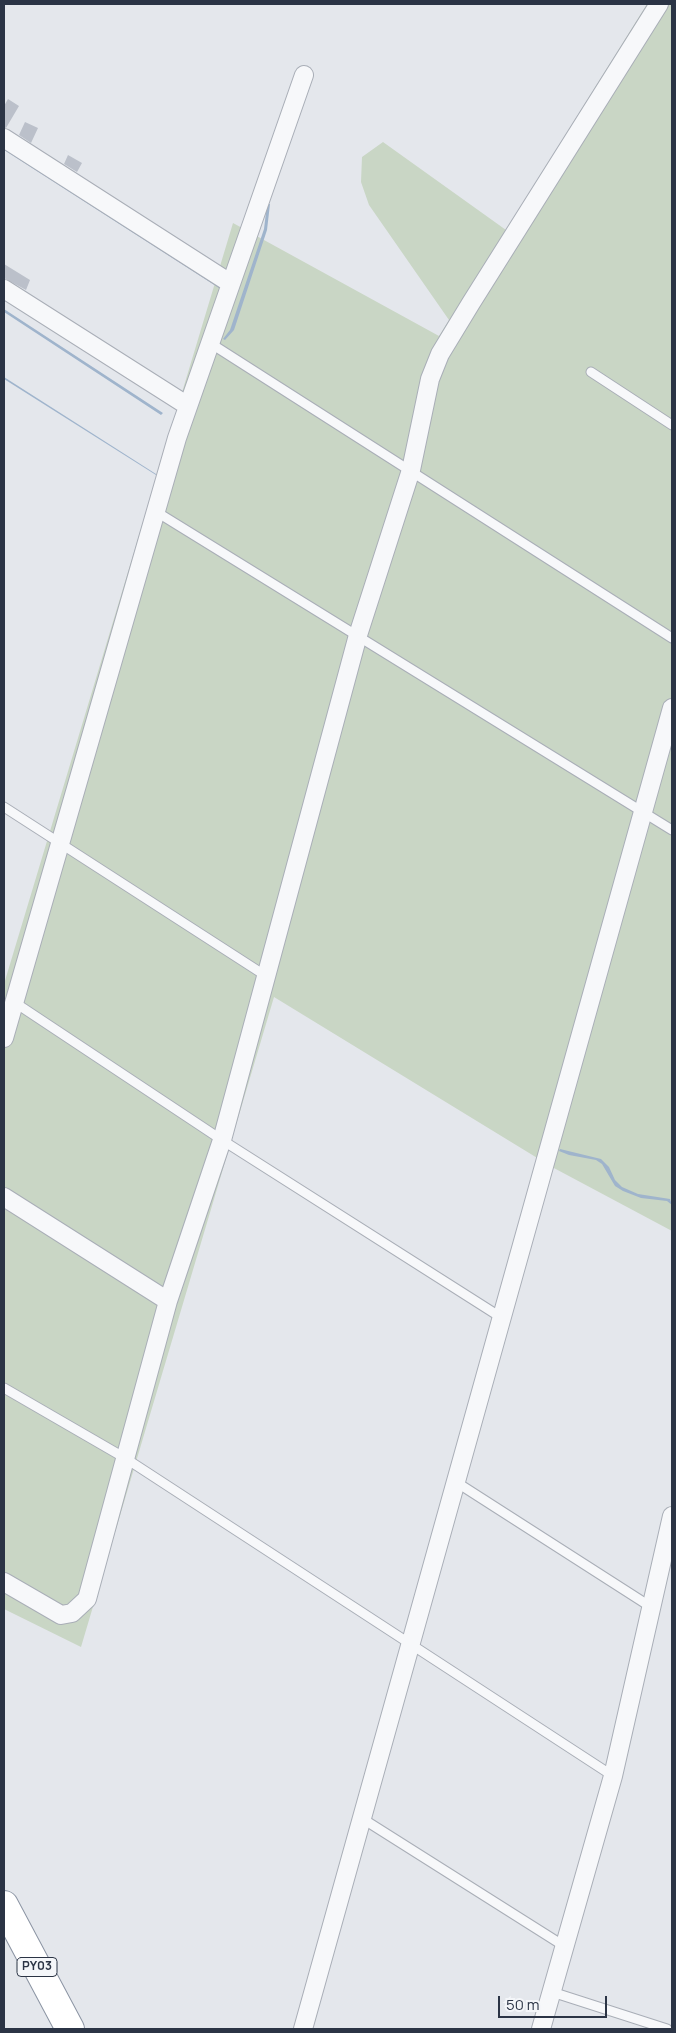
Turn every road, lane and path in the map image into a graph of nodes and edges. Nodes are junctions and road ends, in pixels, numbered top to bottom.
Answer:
1 (659, 4) edge
2 (304, 75) dead end
3 (4, 138) edge
4 (230, 284) junction
5 (4, 289) edge
6 (210, 343) junction
7 (591, 372) dead end
8 (188, 406) junction
9 (672, 424) edge
10 (411, 470) junction
11 (155, 511) junction
12 (358, 635) junction
13 (672, 638) edge
14 (672, 708) edge
15 (4, 807) edge
16 (644, 812) junction
17 (672, 830) edge
18 (61, 843) junction
19 (266, 976) junction
20 (14, 1002) junction
21 (4, 1038) edge
22 (222, 1140) junction
23 (4, 1196) edge
24 (168, 1301) junction
25 (502, 1318) junction
26 (4, 1388) edge
27 (125, 1458) junction
28 (456, 1482) junction
29 (672, 1516) edge
30 (4, 1582) edge
31 (651, 1607) junction
32 (410, 1643) junction
33 (613, 1776) junction
34 (363, 1819) junction
35 (4, 1905) edge
36 (564, 1946) junction
37 (552, 1992) junction
38 (70, 2029) edge
39 (304, 2029) edge
40 (541, 2029) edge
41 (667, 2029) edge

1 - 10 street
2 - 4 street
3 - 4 street
4 - 6 street
5 - 8 street
6 - 8 street
6 - 10 lane
7 - 9 lane
8 - 11 street
10 - 12 street
10 - 13 lane
11 - 12 lane
11 - 18 street
12 - 16 lane
12 - 19 street
14 - 16 street
15 - 18 lane
16 - 17 lane
16 - 25 street
18 - 19 lane
18 - 20 street
19 - 22 street
20 - 21 street
20 - 22 lane
22 - 24 street
22 - 25 lane
23 - 24 street
24 - 27 street
25 - 28 street
26 - 27 lane
27 - 30 street
27 - 32 lane
28 - 31 lane
28 - 32 street
29 - 31 street
31 - 33 street
32 - 33 lane
32 - 34 street
33 - 36 street
34 - 36 lane
34 - 39 street
35 - 38 highway, PY03
36 - 37 street
37 - 40 street
37 - 41 lane

